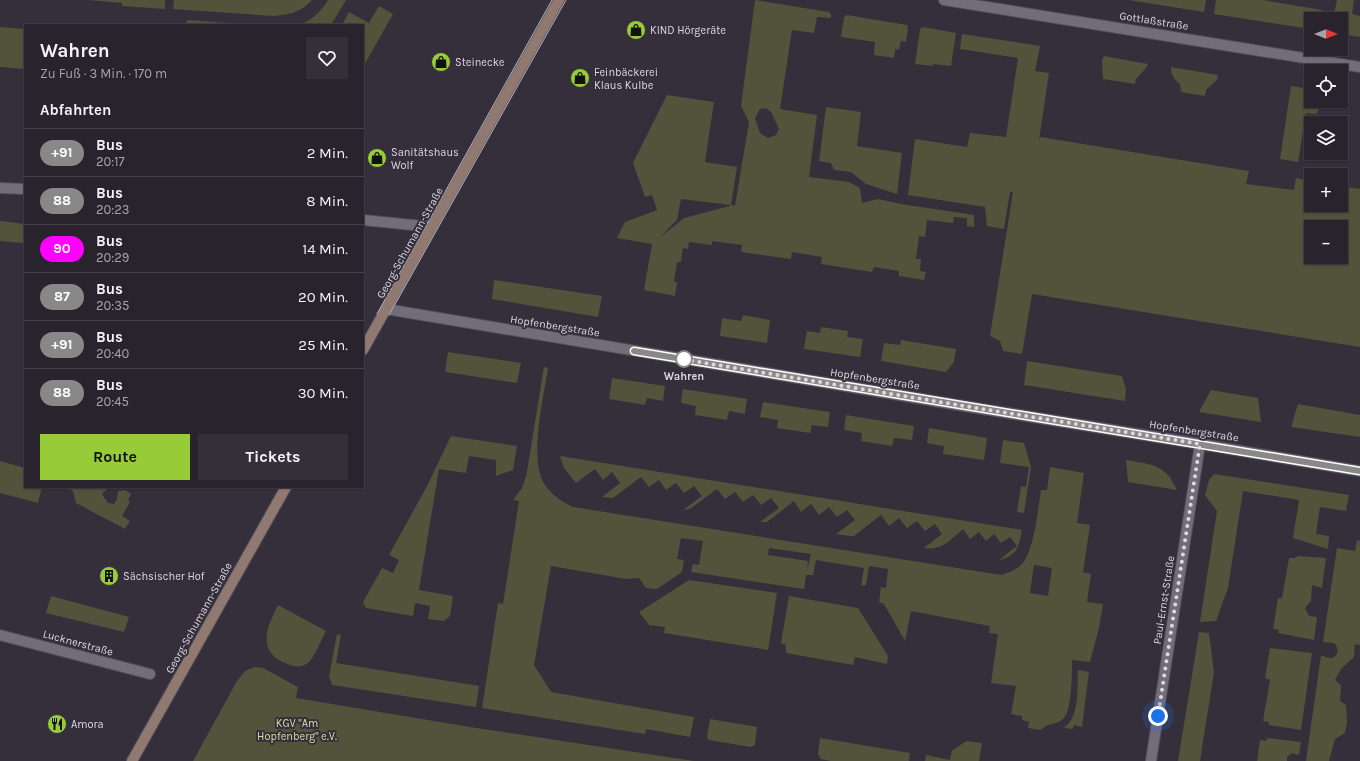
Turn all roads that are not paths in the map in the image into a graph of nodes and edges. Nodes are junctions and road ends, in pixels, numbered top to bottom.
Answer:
1 (559, 0) edge
2 (944, 0) edge
3 (1360, 67) edge
4 (0, 188) edge
5 (24, 189) edge
6 (364, 220) edge
7 (432, 227) junction
8 (386, 309) junction
9 (364, 348) edge
10 (1200, 444) junction
11 (1360, 471) edge
12 (285, 488) edge
13 (0, 635) edge
14 (150, 674) dead end
15 (132, 761) edge
16 (1151, 761) edge

1 - 7 main road, Georg-Schumann-Straße
2 - 3 street, Gottlaßstraße
4 - 5 street
6 - 7 street
7 - 8 main road, Georg-Schumann-Straße
8 - 9 main road, Georg-Schumann-Straße
8 - 10 street, Hopfenbergstraße
10 - 11 street, Hopfenbergstraße
10 - 16 street, Paul-Ernst-Straße
12 - 15 main road, Georg-Schumann-Straße
13 - 14 street, Lucknerstraße

